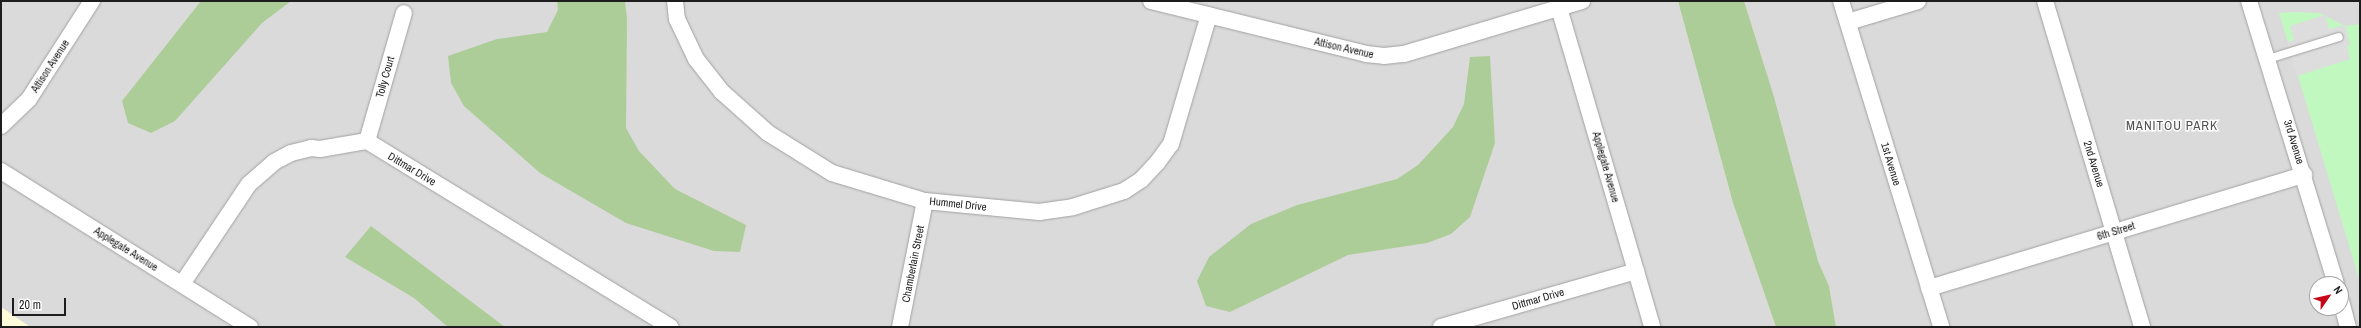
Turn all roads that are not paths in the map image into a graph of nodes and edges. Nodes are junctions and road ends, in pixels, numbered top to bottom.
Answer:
1 (92, 1) edge
2 (675, 1) edge
3 (1151, 1) edge
4 (1582, 1) edge
5 (1841, 1) edge
6 (1918, 1) edge
7 (2046, 1) edge
8 (2249, 1) edge
9 (1559, 8) junction
10 (404, 13) dead end
11 (1209, 15) junction
12 (1848, 22) junction
13 (2339, 37) dead end
14 (2268, 59) junction
15 (1, 126) edge
16 (367, 141) junction
17 (1, 171) edge
18 (2304, 174) junction
19 (925, 201) junction
20 (2114, 232) junction
21 (1636, 270) junction
22 (2334, 276) edge
23 (182, 284) junction
24 (1929, 288) junction
25 (2345, 316) edge
26 (250, 327) edge
27 (672, 327) edge
28 (900, 327) edge
29 (1441, 327) edge
30 (1652, 327) edge
31 (1941, 327) edge
32 (2142, 327) edge
33 (2348, 327) edge

1 - 15 street, Attison Avenue
2 - 19 street, Hummel Drive
3 - 11 street, Attison Avenue
4 - 9 street, Attison Avenue
5 - 12 street, 1st Avenue
6 - 12 street
7 - 20 street, 2nd Avenue
8 - 14 street, 3rd Avenue
9 - 11 street, Attison Avenue
9 - 21 street, Applegate Avenue
10 - 16 street, Tolly Court
11 - 19 street, Hummel Drive
12 - 24 street, 1st Avenue
13 - 14 lane
14 - 18 street, 3rd Avenue
16 - 23 street
16 - 27 street, Dittmar Drive
17 - 23 street, Applegate Avenue
18 - 20 street, 6th Street
18 - 22 street, 3rd Avenue
19 - 28 street, Chamberlain Street
20 - 24 street, 6th Street
20 - 32 street, 2nd Avenue
21 - 29 street, Dittmar Drive
21 - 30 street, Applegate Avenue
23 - 26 street, Applegate Avenue
24 - 31 street, 1st Avenue
25 - 33 street

